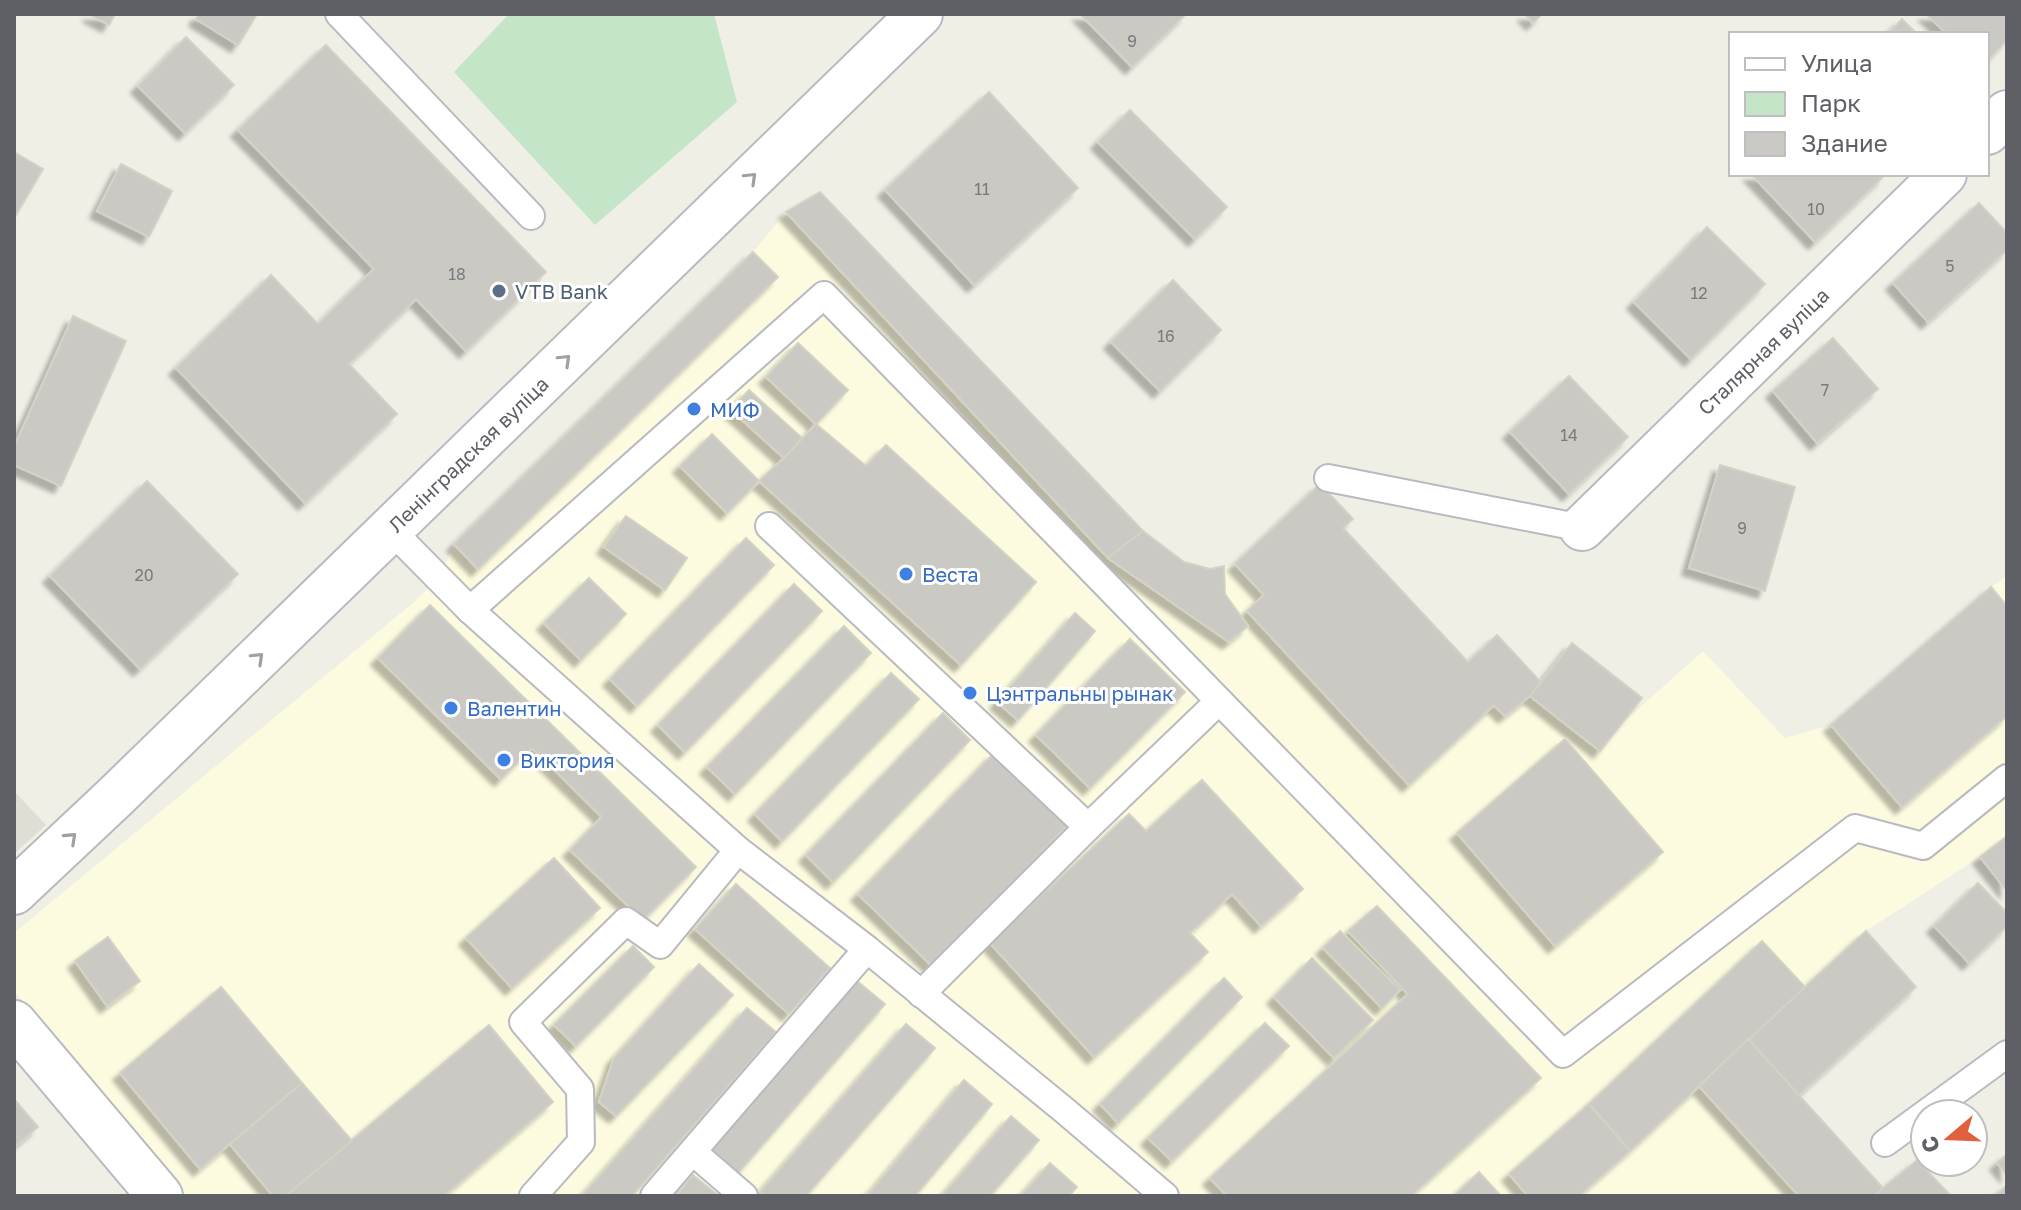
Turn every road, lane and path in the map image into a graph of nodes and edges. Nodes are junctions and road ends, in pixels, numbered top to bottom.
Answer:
1 (339, 14) edge
2 (920, 14) edge
3 (2007, 113) edge
4 (1989, 130) edge
5 (1942, 176) edge
6 (531, 216) dead end
7 (1328, 478) dead end
8 (769, 526) dead end
9 (1582, 528) joint
10 (391, 530) junction
11 (470, 610) junction
12 (1219, 701) junction
13 (2007, 778) edge
14 (1088, 827) junction
15 (738, 850) junction
16 (14, 892) edge
17 (867, 949) junction
18 (921, 994) junction
19 (14, 1023) edge
20 (2007, 1054) edge
21 (1885, 1143) dead end
22 (693, 1152) junction
23 (160, 1196) edge
24 (533, 1196) edge
25 (654, 1196) edge
26 (744, 1196) edge
27 (1165, 1196) edge

1 - 6 lane
10 -> 2 street, Ленінградская вуліца
3 - 4 street
5 - 9 street, Сталярная вуліца
7 - 9 lane
8 - 14 lane
10 - 11 lane
16 -> 10 street, Ленінградская вуліца
11 - 12 lane
11 - 15 lane
12 - 13 lane
12 - 14 lane
14 - 18 lane
15 - 17 lane
15 - 24 lane
17 - 18 lane
17 - 22 lane
18 - 27 lane
19 - 23 street
20 - 21 lane
22 - 25 lane
22 - 26 lane

